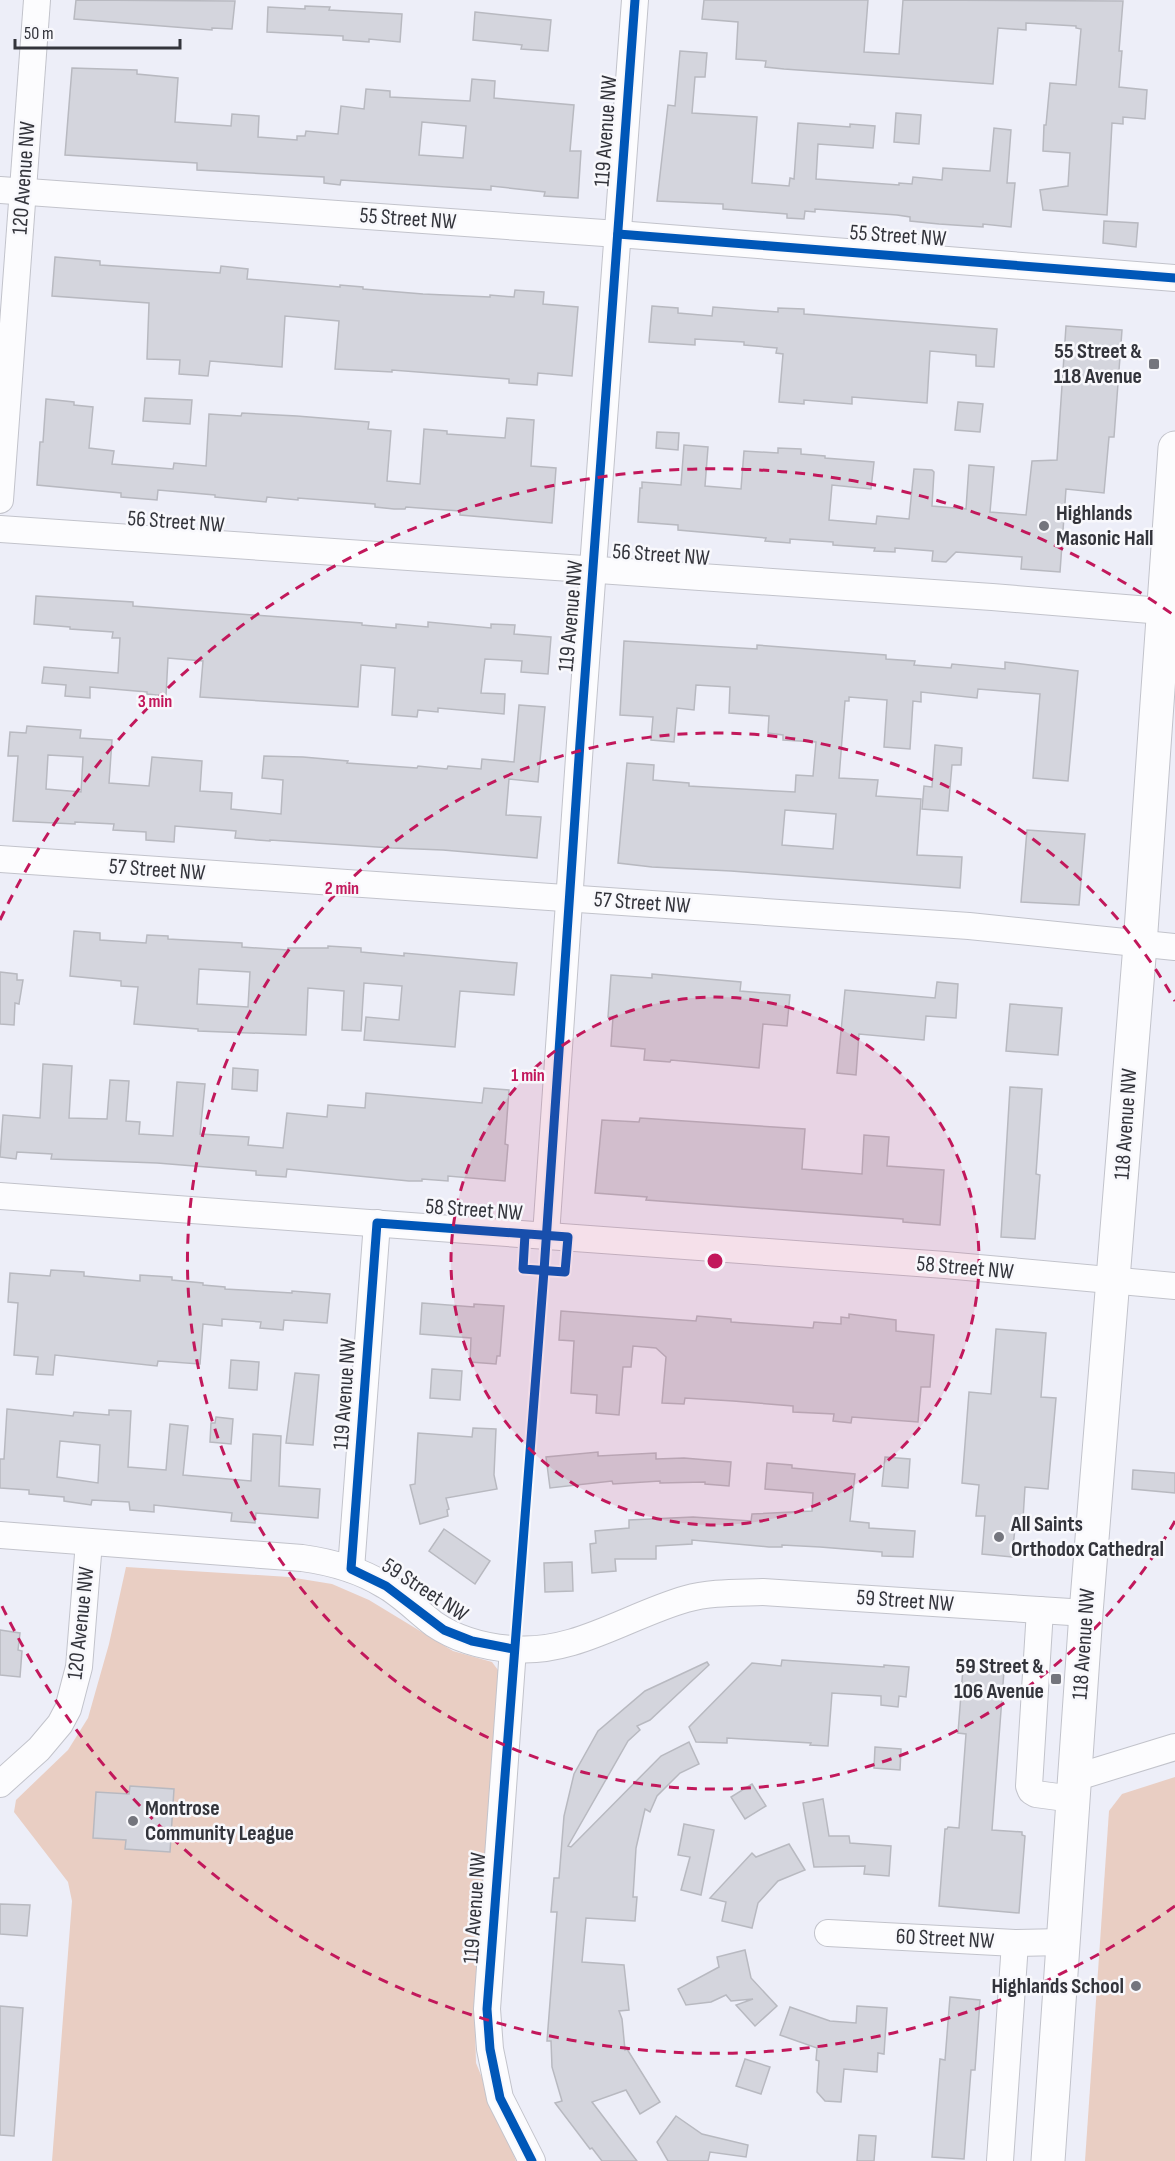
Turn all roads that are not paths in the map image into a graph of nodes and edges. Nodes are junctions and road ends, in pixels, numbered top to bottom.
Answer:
1 (37, 0) edge
2 (635, 0) edge
3 (11, 191) edge
4 (618, 234) junction
5 (1175, 278) edge
6 (1175, 448) edge
7 (0, 500) edge
8 (0, 529) edge
9 (594, 570) junction
10 (1169, 611) edge
11 (0, 859) edge
12 (570, 898) junction
13 (1140, 945) junction
14 (1175, 947) edge
15 (0, 1196) edge
16 (377, 1222) junction
17 (546, 1235) junction
18 (1114, 1281) junction
19 (1175, 1286) edge
20 (0, 1535) edge
21 (89, 1542) junction
22 (351, 1569) junction
23 (1040, 1610) junction
24 (1086, 1613) junction
25 (513, 1649) junction
26 (1175, 1748) edge
27 (0, 1784) edge
28 (1074, 1788) junction
29 (828, 1934) dead end
30 (1063, 1942) junction
31 (1015, 1943) junction
32 (532, 2161) edge
33 (1000, 2161) edge
34 (1047, 2161) edge

1 - 3 street, 120 Avenue NW
2 - 4 street, 119 Avenue NW
3 - 4 street, 55 Street NW
3 - 7 street, 120 Avenue NW
4 - 5 street, 55 Street NW
4 - 9 street, 119 Avenue NW
6 - 10 main road, 118 Avenue NW
8 - 9 street, 56 Street NW
9 - 10 street, 56 Street NW
9 - 12 street, 119 Avenue NW
10 - 13 main road, 118 Avenue NW
11 - 12 street, 57 Street NW
12 - 13 street, 57 Street NW
12 - 17 street, 119 Avenue NW
13 - 14 street, 57 Street NW
13 - 18 main road, 118 Avenue NW
15 - 16 street, 58 Street NW
16 - 17 street, 58 Street NW
16 - 22 street, 119 Avenue NW
17 - 18 street, 58 Street NW
18 - 19 street, 58 Street NW
18 - 24 main road, 118 Avenue NW
20 - 21 street, 59 Street NW
21 - 22 street, 59 Street NW
21 - 27 street, 120 Avenue NW
22 - 25 street, 59 Street NW
23 - 24 street, 59 Street NW
23 - 25 street, 59 Street NW
23 - 28 street, 118 Avenue NW
24 - 28 main road, 118 Avenue NW
25 - 32 street, 119 Avenue NW
26 - 28 street
28 - 30 main road, 118 Avenue NW
29 - 31 street, 60 Street NW
30 - 31 street, 60 Street NW
30 - 34 main road, 118 Avenue NW
31 - 33 street

